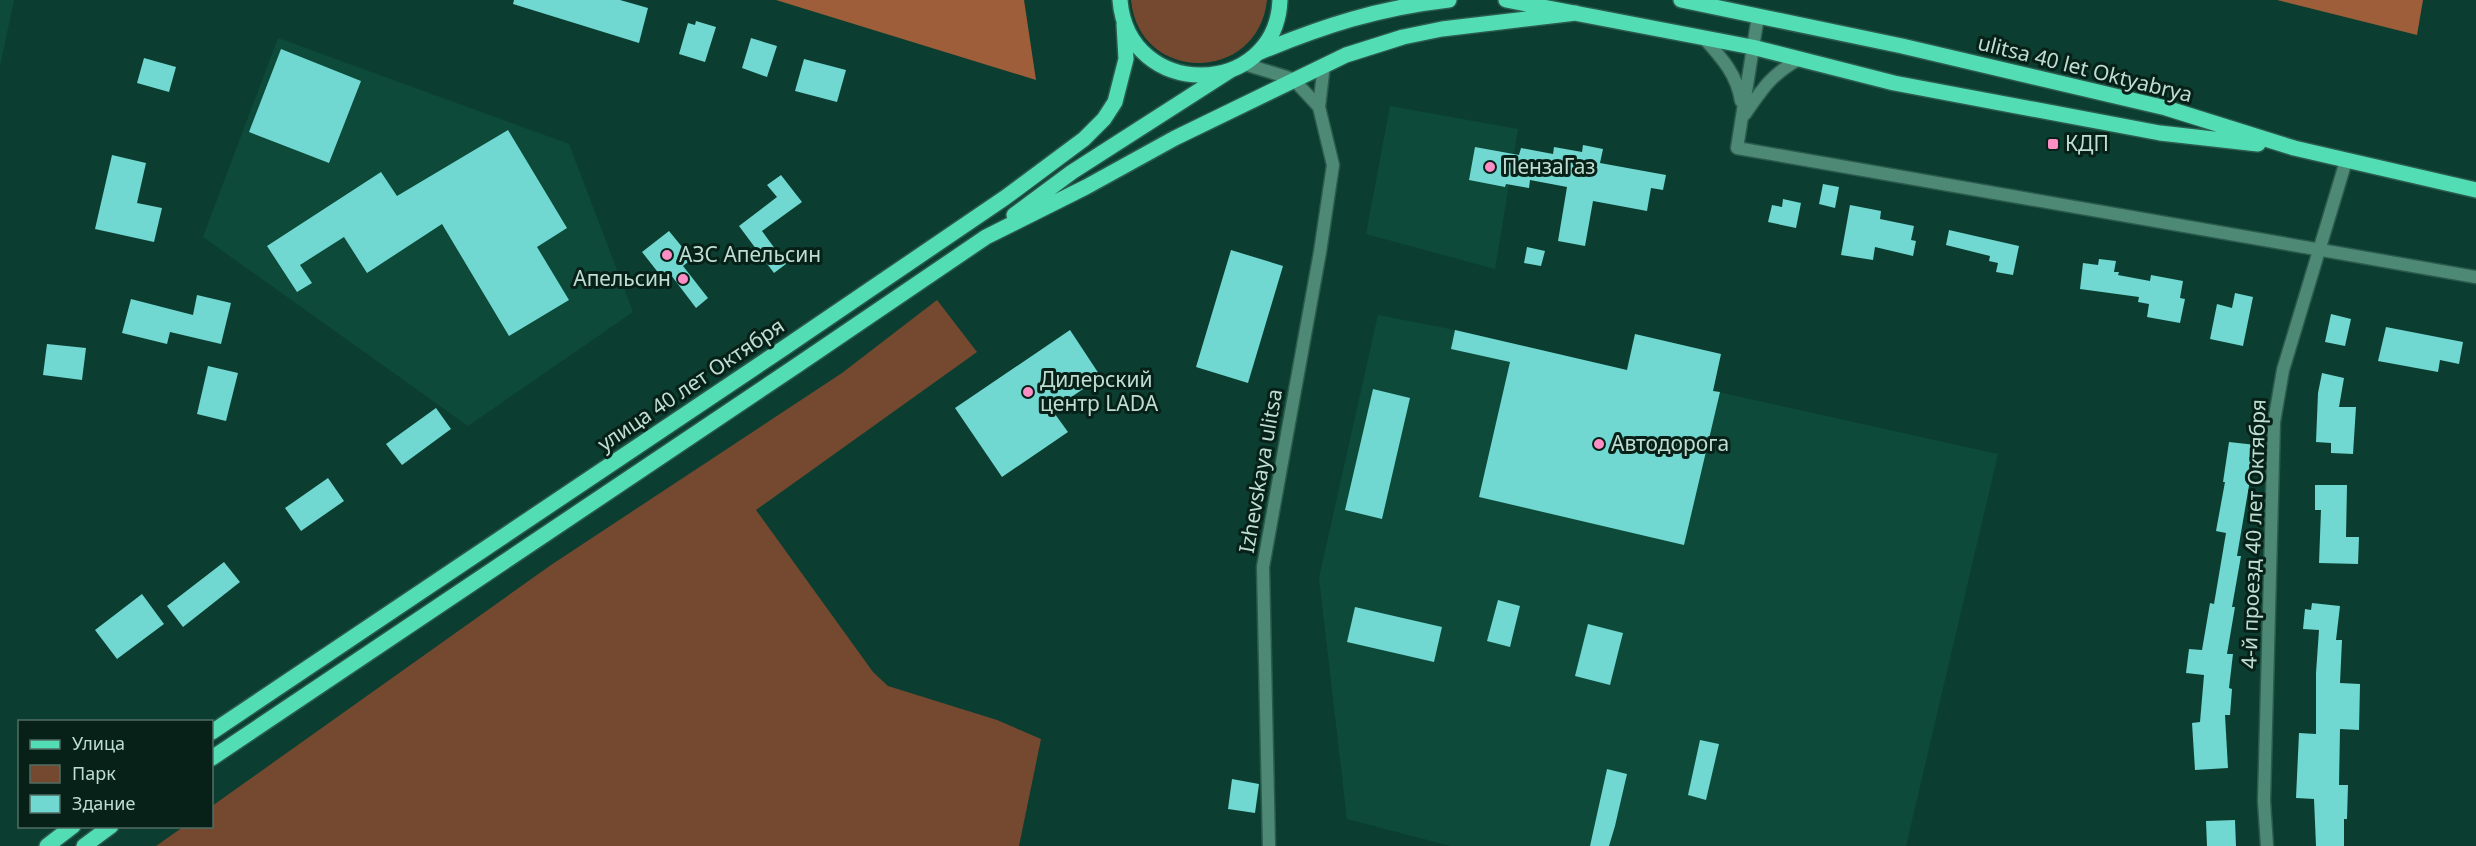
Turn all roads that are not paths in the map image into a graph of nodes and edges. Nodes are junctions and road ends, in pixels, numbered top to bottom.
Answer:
1 (1120, 0) edge
2 (1280, 0) edge
3 (1449, 0) edge
4 (1506, 0) edge
5 (1681, 0) edge
6 (1576, 13) junction
7 (1758, 16) junction
8 (1124, 24) junction
9 (1703, 37) junction
10 (1752, 47) junction
11 (1799, 59) junction
12 (1243, 63) junction
13 (1324, 65) junction
14 (1293, 79) junction
15 (1319, 106) junction
16 (1743, 117) junction
17 (2294, 148) junction
18 (2346, 161) junction
19 (2476, 190) edge
20 (986, 237) junction
21 (2319, 250) junction
22 (2476, 277) edge
23 (213, 731) edge
24 (213, 757) edge
25 (71, 828) edge
26 (108, 828) edge
27 (47, 846) edge
28 (84, 846) edge
29 (1269, 846) edge
30 (2267, 846) edge

1 - 8 main road, улица 40 лет Октября
2 - 12 main road
3 - 12 main road, улица 40 лет Октября
4 - 6 main road
5 - 7 main road, ulitsa 40 let Oktyabrya
6 - 9 main road
6 - 13 main road, улица 40 лет Октября
7 - 10 street
7 - 17 main road, ulitsa 40 let Oktyabrya
8 - 12 main road, улица 40 лет Октября
8 - 23 main road, улица 40 лет Октября
9 - 10 main road
9 - 16 street
10 - 11 main road
10 - 16 street
11 - 16 street
11 - 17 main road
12 - 14 street
12 - 20 main road
13 - 14 main road, улица 40 лет Октября
13 - 15 street, Izhevskaya ulitsa
14 - 15 street
14 - 20 main road, улица 40 лет Октября
15 - 29 street, Izhevskaya ulitsa
16 - 21 street
17 - 18 main road, ulitsa 40 let Oktyabrya
18 - 19 main road, ulitsa 40 let Oktyabrya
18 - 21 street, 4-й проезд 40 лет Октября
20 - 24 main road, улица 40 лет Октября
21 - 22 street
21 - 30 street, 4-й проезд 40 лет Октября
25 - 27 main road
26 - 28 main road

